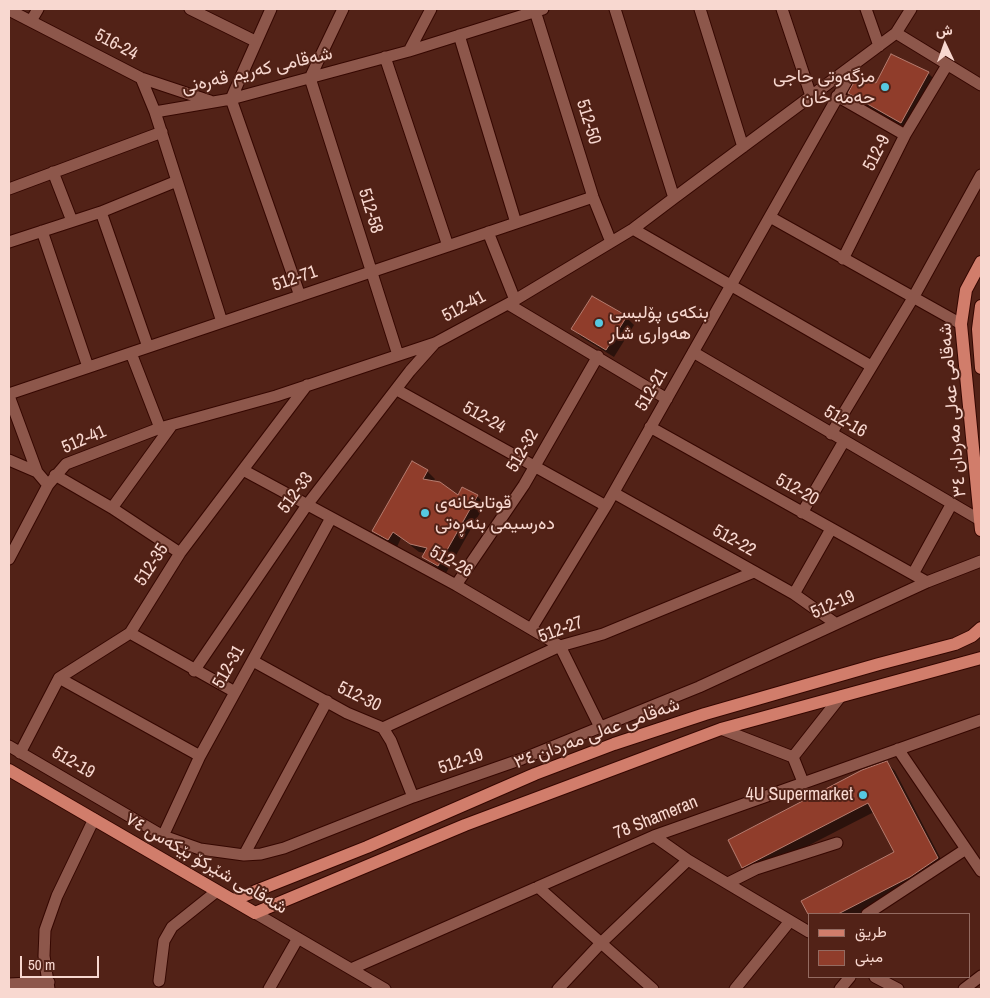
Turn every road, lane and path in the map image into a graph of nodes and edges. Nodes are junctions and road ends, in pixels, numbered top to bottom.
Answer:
1 (38, 9) edge
2 (190, 9) edge
3 (271, 9) edge
4 (343, 9) edge
5 (431, 9) edge
6 (615, 9) edge
7 (700, 9) edge
8 (782, 9) edge
9 (866, 9) edge
10 (911, 9) edge
11 (9, 10) edge
12 (539, 10) edge
13 (515, 14) edge
14 (31, 21) junction
15 (896, 33) junction
16 (459, 35) junction
17 (255, 41) junction
18 (879, 46) junction
19 (409, 51) junction
20 (385, 57) junction
21 (857, 62) junction
22 (947, 65) junction
23 (141, 78) junction
24 (310, 78) junction
25 (981, 84) edge
26 (811, 96) junction
27 (837, 96) junction
28 (231, 99) junction
29 (212, 102) junction
30 (155, 112) junction
31 (162, 132) junction
32 (905, 136) junction
33 (742, 147) junction
34 (53, 172) junction
35 (981, 176) edge
36 (177, 181) junction
37 (9, 189) edge
38 (593, 197) junction
39 (674, 198) junction
40 (101, 212) junction
41 (770, 218) junction
42 (72, 221) junction
43 (516, 223) junction
44 (633, 229) junction
45 (42, 231) junction
46 (488, 232) junction
47 (9, 242) edge
48 (611, 242) junction
49 (448, 246) junction
50 (843, 258) junction
51 (981, 262) edge
52 (370, 272) junction
53 (733, 286) junction
54 (300, 296) junction
55 (913, 298) junction
56 (511, 302) junction
57 (981, 306) edge
58 (222, 322) junction
59 (961, 324) junction
60 (435, 343) junction
61 (148, 347) junction
62 (693, 352) junction
63 (131, 353) junction
64 (398, 355) junction
65 (598, 356) junction
66 (871, 366) junction
67 (88, 367) junction
68 (981, 368) edge
69 (308, 384) junction
70 (397, 390) junction
71 (9, 395) edge
72 (667, 399) junction
73 (172, 426) junction
74 (160, 428) junction
75 (650, 428) junction
76 (831, 434) junction
77 (844, 441) junction
78 (9, 460) edge
79 (535, 466) junction
80 (243, 470) junction
81 (37, 472) junction
82 (55, 475) junction
83 (48, 485) junction
84 (614, 492) junction
85 (307, 504) junction
86 (952, 505) junction
87 (606, 506) junction
88 (112, 508) junction
89 (802, 513) junction
90 (331, 518) junction
91 (981, 525) edge
92 (832, 529) junction
93 (180, 553) junction
94 (10, 555) edge
95 (981, 560) edge
96 (754, 572) junction
97 (913, 574) junction
98 (927, 582) junction
99 (456, 585) junction
100 (794, 594) junction
101 (835, 623) junction
102 (981, 628) edge
103 (531, 629) junction
104 (130, 633) junction
105 (560, 646) junction
106 (981, 658) edge
107 (253, 661) junction
108 (194, 671) junction
109 (59, 678) junction
110 (235, 692) junction
111 (841, 696) junction
112 (327, 701) junction
113 (981, 720) edge
114 (600, 727) junction
115 (383, 728) junction
116 (721, 729) junction
117 (9, 746) edge
118 (898, 748) junction
119 (20, 753) junction
120 (200, 756) junction
121 (793, 757) junction
122 (9, 770) edge
123 (803, 782) junction
124 (413, 797) junction
125 (94, 819) junction
126 (163, 836) junction
127 (654, 836) junction
128 (837, 843) dead end
129 (966, 849) junction
130 (244, 855) junction
131 (688, 860) junction
132 (981, 871) edge
133 (728, 883) junction
134 (538, 887) junction
135 (217, 891) junction
136 (233, 900) junction
137 (255, 913) junction
138 (869, 913) edge
139 (790, 921) junction
140 (808, 931) edge
141 (298, 938) junction
142 (601, 943) junction
143 (351, 970) junction
144 (981, 976) edge
145 (849, 978) edge
146 (877, 978) edge
147 (160, 981) dead end
148 (9, 984) edge
149 (364, 984) edge
150 (49, 985) edge
151 (269, 989) edge
152 (385, 989) edge
153 (558, 989) edge
154 (653, 989) edge
155 (735, 989) edge
156 (840, 989) edge
157 (898, 989) edge
158 (964, 989) edge

1 - 14 street
2 - 17 street
3 - 17 street
4 - 24 street
5 - 19 street
6 - 39 street
7 - 33 street
8 - 26 street
9 - 18 street
10 - 15 street, 512-41
11 - 14 street, 516-24
12 - 13 street, شەقامی کەریم قەرەنی
12 - 38 street, 512-50
13 - 16 street, شەقامی کەریم قەرەنی
14 - 23 street, 516-24
15 - 18 street, 512-41
15 - 22 street
16 - 19 street, شەقامی کەریم قەرەنی
16 - 43 street
17 - 28 street
18 - 21 street, 512-41
19 - 20 street, شەقامی کەریم قەرەنی
20 - 24 street, شەقامی کەریم قەرەنی
20 - 49 street
21 - 26 street, 512-41
21 - 27 street, 512-21
22 - 25 street
22 - 32 street, 512-9
23 - 29 street, 516-24
23 - 30 street
24 - 28 street, شەقامی کەریم قەرەنی
24 - 52 street, 512-58
26 - 33 street, 512-41
27 - 32 street
27 - 41 street, 512-21
28 - 29 street, شەقامی کەریم قەرەنی
28 - 54 street
29 - 30 street, شەقامی کەریم قەرەنی
30 - 31 street
31 - 34 street
31 - 36 street
32 - 50 street, 512-9
33 - 39 street, 512-41
34 - 37 street
34 - 42 street
35 - 55 street
36 - 40 street
36 - 58 street
38 - 43 street, 512-71
38 - 48 street, 512-50
39 - 44 street, 512-41
40 - 42 street
40 - 61 street
41 - 50 street
41 - 53 street, 512-21
42 - 45 street
43 - 46 street, 512-71
44 - 48 street, 512-41
44 - 53 street
45 - 47 street
45 - 67 street
46 - 49 street, 512-71
46 - 56 street
48 - 56 street, 512-41
49 - 52 street, 512-71
50 - 55 street
51 - 59 main road, شەقامی عەلی مەردان ٣٤
52 - 54 street, 512-71
52 - 64 street, 512-58
53 - 62 street, 512-21
53 - 66 street
54 - 58 street, 512-71
55 - 59 street
55 - 66 street
56 - 60 street, 512-41
56 - 65 street
57 - 68 main road, شەقامی عەلی مەردان ٣٤
58 - 61 street, 512-71
59 - 91 main road, شەقامی عەلی مەردان ٣٤
60 - 64 street, 512-41
60 - 70 street, 512-33
61 - 63 street, 512-71
62 - 72 street, 512-21
62 - 76 street, 512-16
63 - 67 street, 512-71
63 - 74 street
64 - 69 street, 512-41
65 - 72 street
65 - 79 street, 512-32
66 - 76 street
67 - 71 street, 512-71
69 - 73 street, 512-41
69 - 80 street, 512-35
70 - 79 street, 512-24
70 - 85 street, 512-33
71 - 81 street
72 - 75 street, 512-21
73 - 74 street, 512-41
73 - 88 street
74 - 82 street, 512-41
75 - 84 street, 512-21
75 - 89 street, 512-20
76 - 77 street, 512-16
77 - 86 street, 512-16
77 - 89 street
78 - 81 street
79 - 87 street, 512-24
79 - 99 street, 512-32
80 - 85 street, 512-26
80 - 93 street, 512-35
81 - 83 street
82 - 83 street, 512-41
82 - 88 street
83 - 94 street, 512-41
84 - 87 street, 512-21
84 - 96 street, 512-22
85 - 90 street, 512-26
85 - 108 street, 512-33
86 - 91 street, 512-16
86 - 97 street
87 - 103 street, 512-21
88 - 93 street
89 - 92 street, 512-20
90 - 99 street, 512-26
90 - 107 street, 512-31
92 - 97 street, 512-20
92 - 100 street
93 - 104 street, 512-35
95 - 98 street, 512-19
96 - 100 street, 512-22
96 - 105 street, 512-27
97 - 98 street, 512-20
98 - 101 street, 512-19
99 - 103 street, 512-26
100 - 101 street, 512-22
101 - 114 street, 512-19
102 - 136 main road, شەقامی عەلی مەردان ٣٤
103 - 105 street, 512-26
104 - 108 street
104 - 109 street, 512-35
105 - 114 street
105 - 115 street, 512-27
106 - 111 main road
107 - 110 street, 512-31
107 - 112 street, 512-30
108 - 110 street
109 - 119 street
109 - 120 street
110 - 120 street, 512-31
111 - 116 main road
111 - 121 street
112 - 115 street, 512-30
112 - 130 street
113 - 118 street, 78 Shameran
114 - 124 street, 512-19
115 - 124 street, 512-30
116 - 121 street
116 - 137 main road
117 - 119 street, 512-19
118 - 123 street, 78 Shameran
118 - 129 street
119 - 126 street, 512-19
120 - 126 street, 512-31
121 - 123 street
122 - 125 main road, شەقامی شێرکۆ بێکەس ٧٤
123 - 127 street, 78 Shameran
124 - 130 street, 512-19
125 - 135 main road, شەقامی شێرکۆ بێکەس ٧٤
125 - 150 street
126 - 130 street, 512-19
127 - 131 street
127 - 134 street, 78 Shameran
128 - 133 street
129 - 132 street
129 - 138 street
131 - 133 street
131 - 142 street
133 - 139 street
134 - 142 street
134 - 143 street, 78 Shameran
135 - 136 main road, شەقامی شێرکۆ بێکەس ٧٤
135 - 147 street
136 - 137 main road, شەقامی شێرکۆ بێکەس ٧٤
137 - 141 street, شەقامی شێرکۆ بێکەس ٧٤
139 - 140 street
139 - 155 street
141 - 143 street, شەقامی شێرکۆ بێکەس ٧٤
141 - 151 street
142 - 153 street
142 - 154 street
143 - 149 street, شەقامی شێرکۆ بێکەس ٧٤
144 - 158 street
145 - 156 street
146 - 157 street
148 - 150 street
149 - 152 street, شەقامی شێرکۆ بێکەس ٧٤

